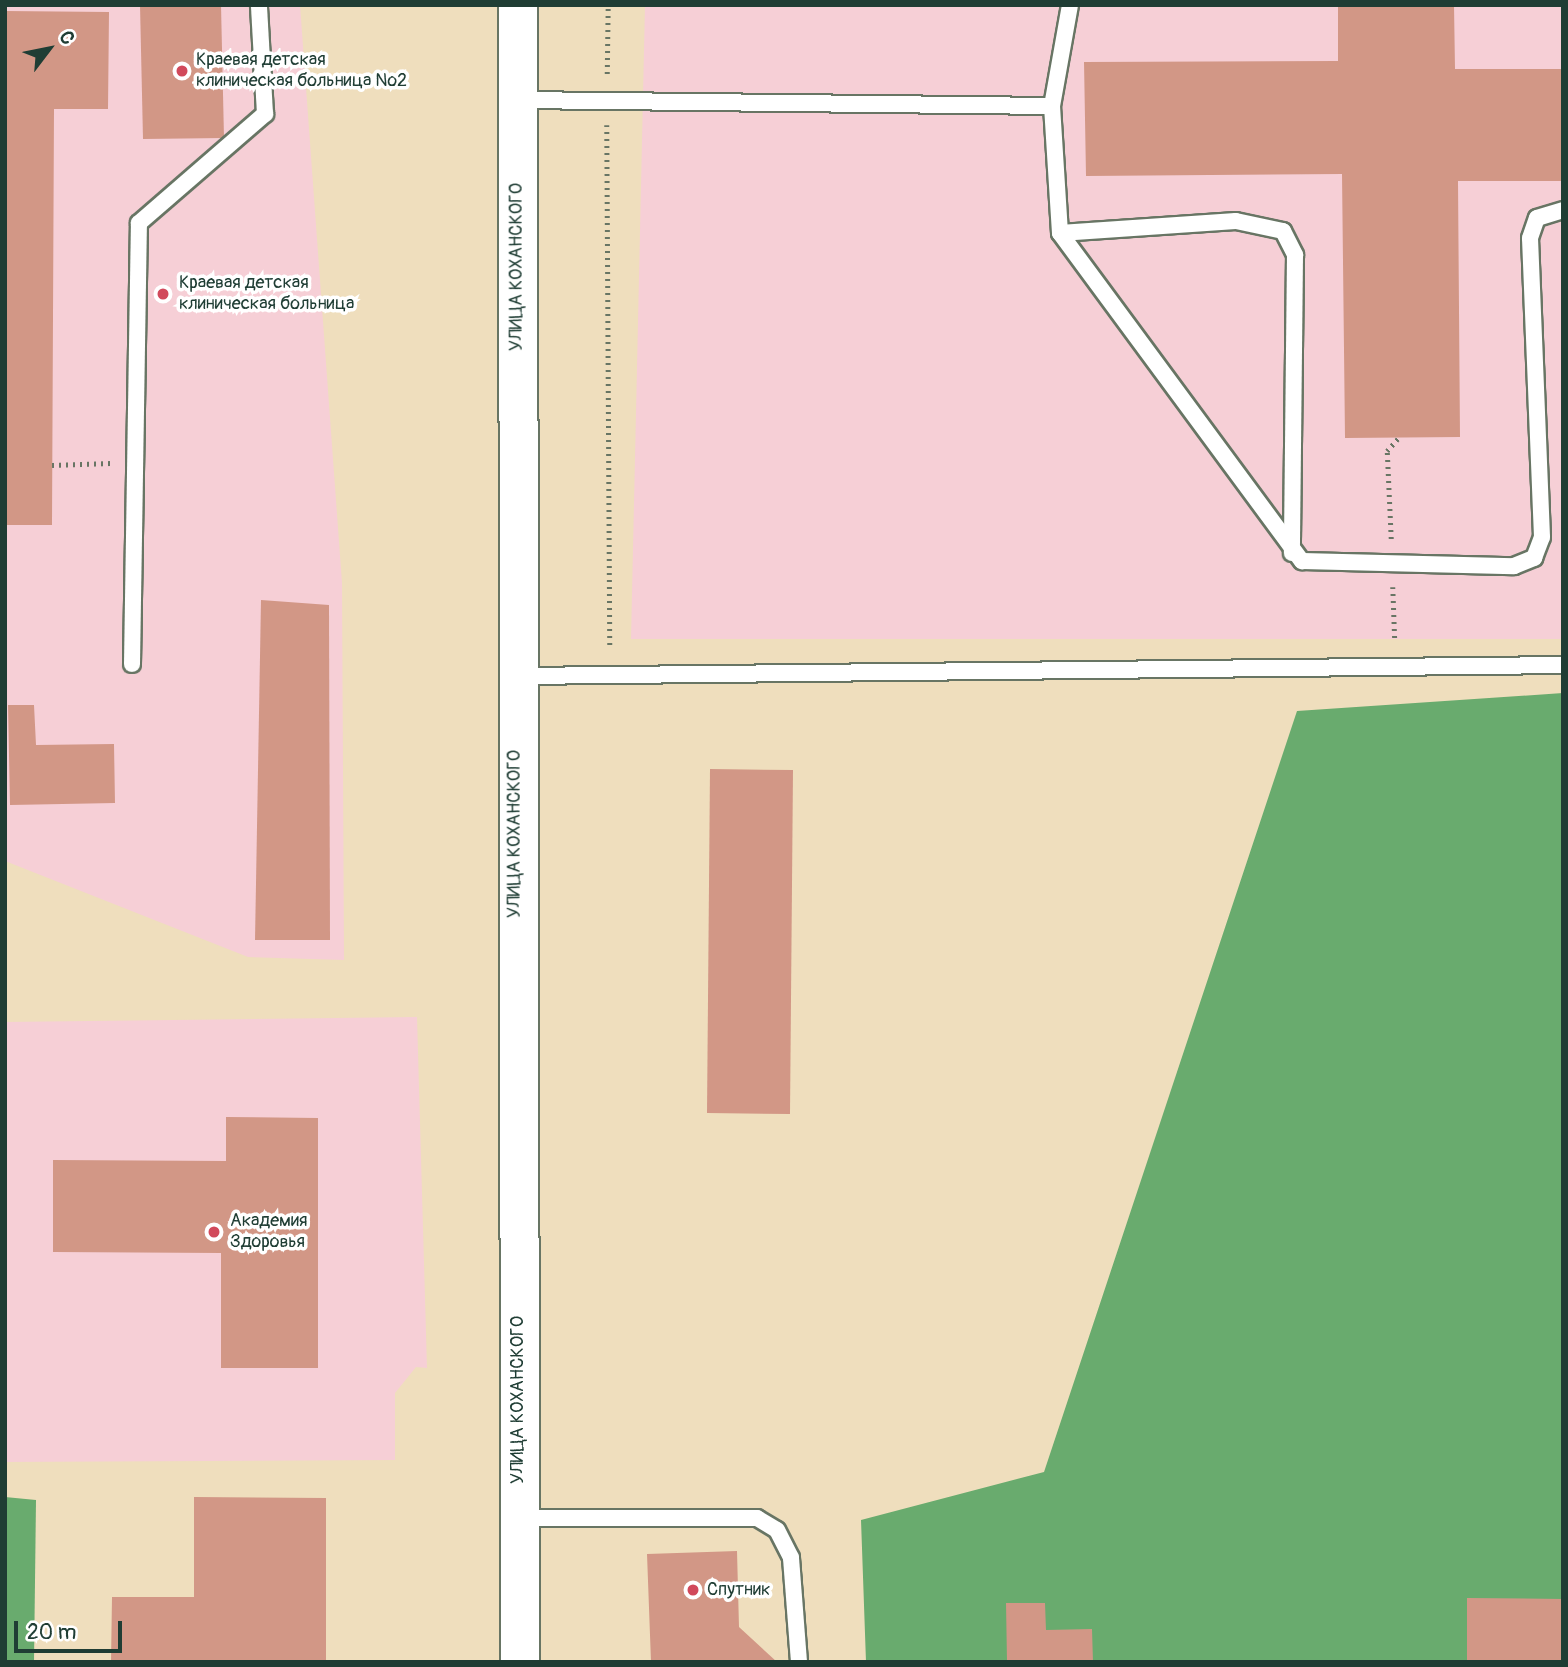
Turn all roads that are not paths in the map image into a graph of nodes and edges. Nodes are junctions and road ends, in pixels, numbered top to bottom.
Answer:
1 (259, 5) edge
2 (517, 5) edge
3 (1070, 5) edge
4 (517, 100) junction
5 (1052, 106) junction
6 (1563, 210) edge
7 (1060, 233) junction
8 (1292, 553) junction
9 (132, 664) dead end
10 (1563, 665) edge
11 (516, 676) junction
12 (519, 1518) junction
13 (520, 1662) edge
14 (799, 1662) edge

1 - 9 lane
2 - 4 street, УЛИЦА КОХАНСКОГО
3 - 5 lane
4 - 5 lane
4 - 11 street, УЛИЦА КОХАНСКОГО
5 - 7 lane
6 - 8 lane
7 - 8 lane
7 - 8 lane
10 - 11 lane
11 - 12 street, УЛИЦА КОХАНСКОГО
12 - 13 street, УЛИЦА КОХАНСКОГО
12 - 14 lane

